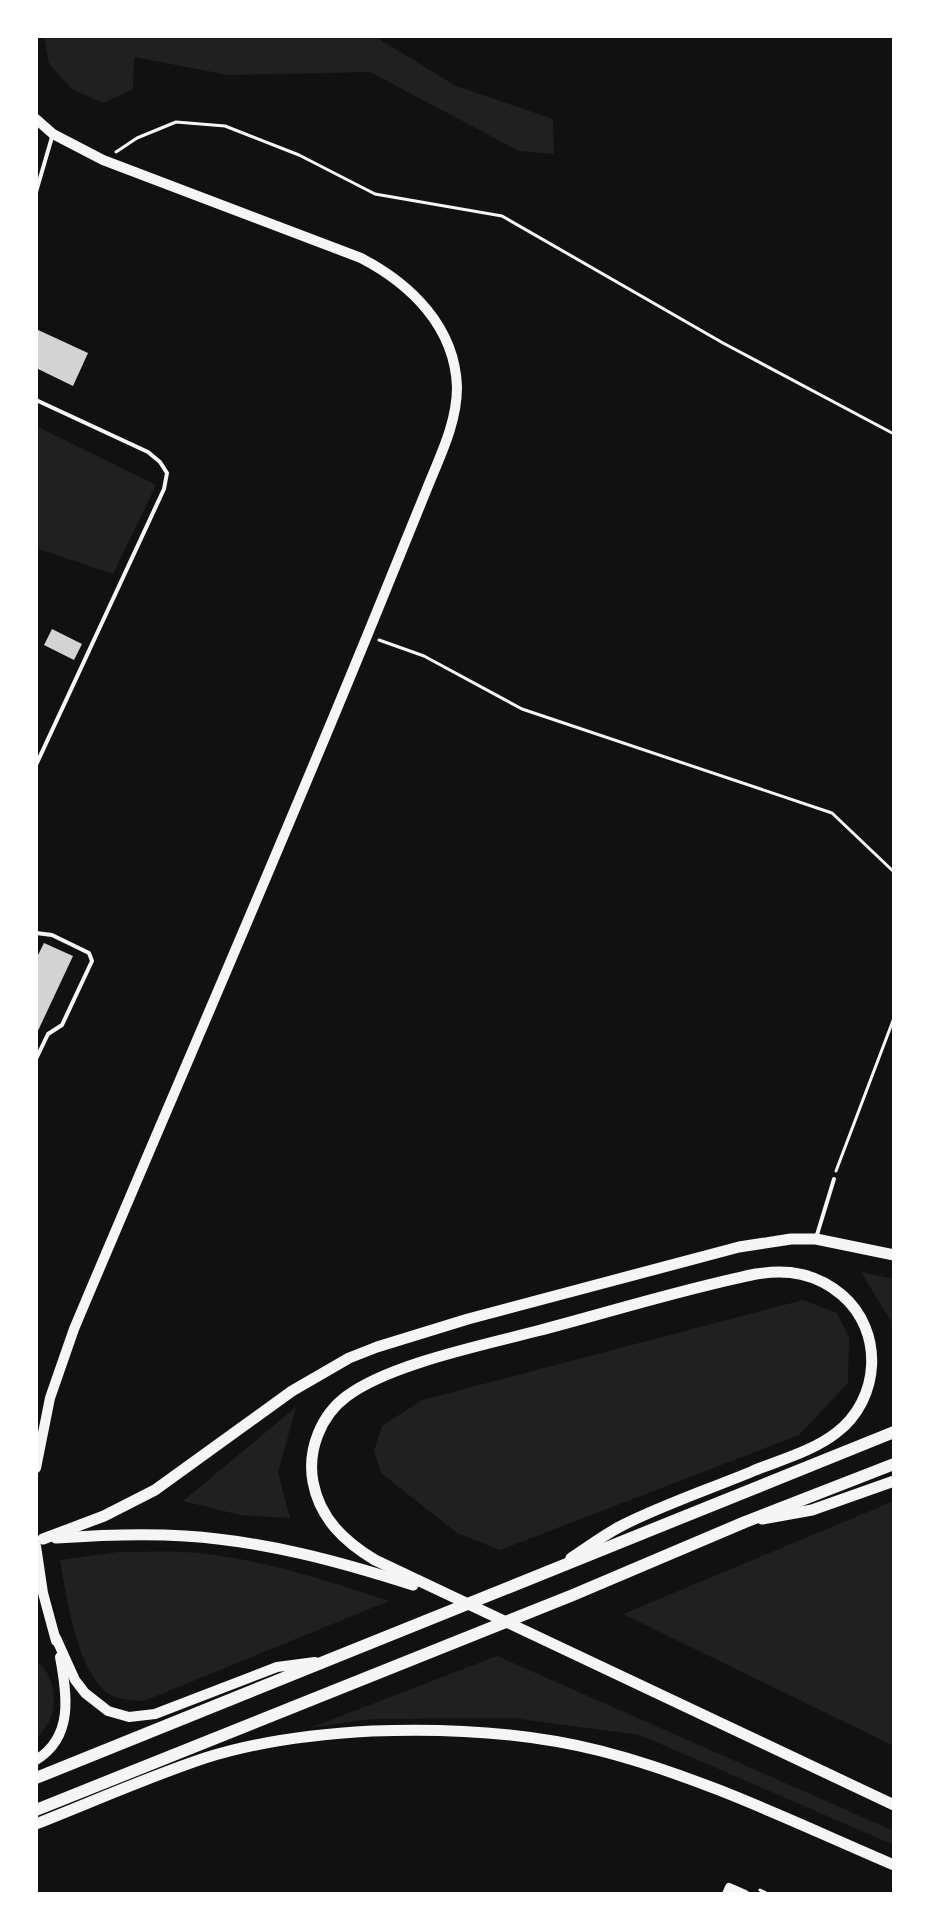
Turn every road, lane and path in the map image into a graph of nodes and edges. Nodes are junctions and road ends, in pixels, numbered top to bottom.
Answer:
1 (36, 119) edge
2 (53, 134) junction
3 (103, 160) junction
4 (36, 192) edge
5 (36, 400) edge
6 (894, 434) edge
7 (367, 636) junction
8 (36, 765) edge
9 (894, 872) edge
10 (36, 933) edge
11 (894, 1018) edge
12 (36, 1059) edge
13 (834, 1179) joint
14 (816, 1239) junction
15 (894, 1255) edge
16 (894, 1432) edge
17 (894, 1464) edge
18 (36, 1468) edge
19 (894, 1481) edge
20 (745, 1522) junction
21 (38, 1541) edge
22 (556, 1568) junction
23 (392, 1574) junction
24 (56, 1638) junction
25 (330, 1660) junction
26 (36, 1760) edge
27 (36, 1778) edge
28 (894, 1805) edge
29 (36, 1810) edge
30 (36, 1824) edge
31 (894, 1865) edge
32 (728, 1890) edge
33 (760, 1890) dead end
34 (745, 1894) edge
35 (768, 1894) edge

1 - 2 street
2 - 3 street
2 - 4 lane
3 - 6 path
3 - 7 street
5 - 8 lane
7 - 9 path
7 - 18 street
10 - 12 lane
11 - 13 path
13 - 14 lane
14 - 15 main road
14 - 21 main road
16 - 22 highway
17 - 20 highway
19 - 20 main road
20 - 29 highway
21 - 23 main road
21 - 24 street
22 - 23 main road
22 - 25 highway
23 - 28 main road
24 - 25 street
24 - 26 street
25 - 27 highway
30 - 31 main road
32 - 34 street
33 - 35 path

